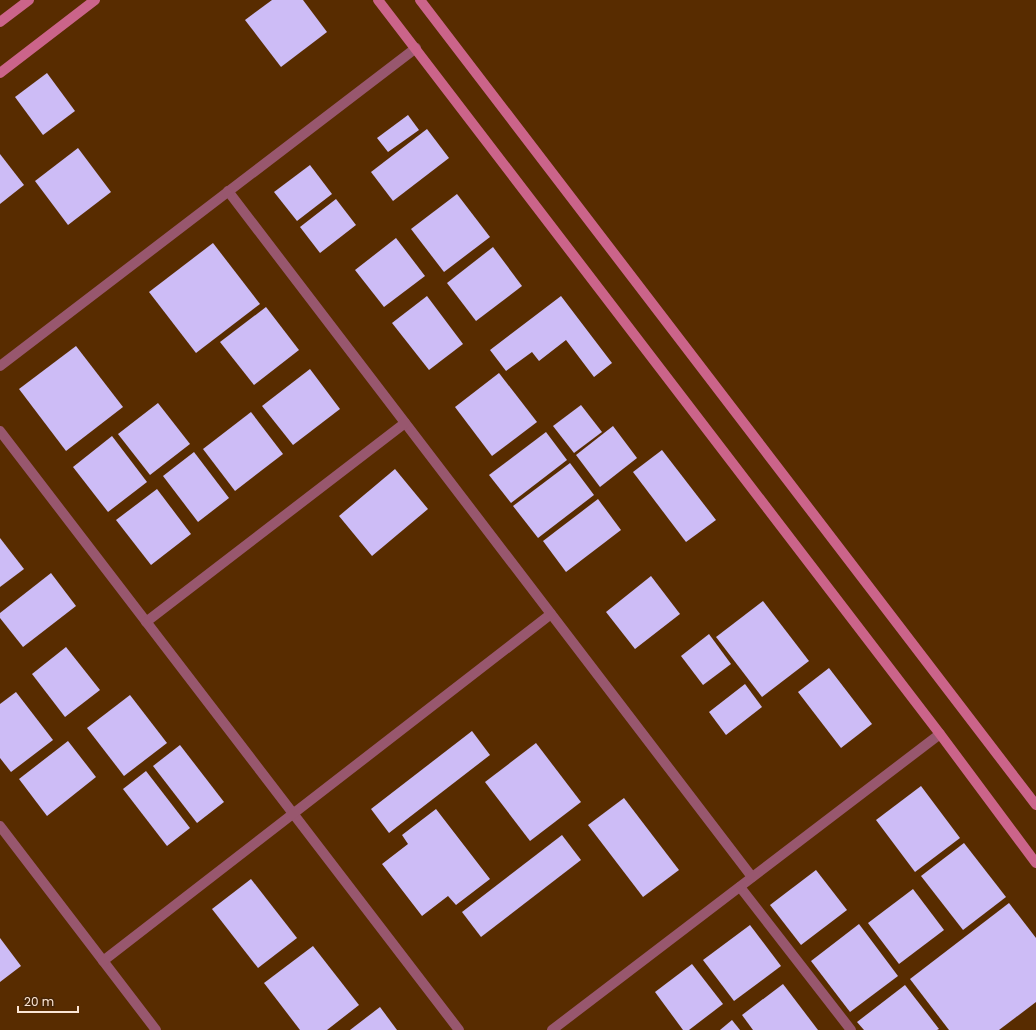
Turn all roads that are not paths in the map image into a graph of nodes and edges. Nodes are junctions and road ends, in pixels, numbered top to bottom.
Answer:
1 (29, 0) edge
2 (95, 0) edge
3 (378, 0) edge
4 (420, 0) edge
5 (0, 22) edge
6 (416, 48) junction
7 (0, 73) edge
8 (228, 191) junction
9 (0, 366) edge
10 (405, 423) junction
11 (0, 431) edge
12 (551, 614) junction
13 (146, 622) junction
14 (940, 734) junction
15 (1036, 805) edge
16 (293, 814) junction
17 (0, 826) edge
18 (1036, 862) edge
19 (752, 877) junction
20 (740, 887) junction
21 (103, 961) junction
22 (156, 1030) edge
23 (459, 1030) edge
24 (552, 1030) edge
25 (851, 1030) edge

1 - 5 street
2 - 7 street
3 - 6 street
4 - 15 street
6 - 8 street
6 - 14 street
8 - 9 street
8 - 10 street
10 - 12 street
10 - 13 street
11 - 13 street
12 - 16 street
12 - 19 street
13 - 16 street
14 - 18 street
14 - 19 street
16 - 21 street
16 - 23 street
17 - 21 street
19 - 20 street
20 - 24 street
20 - 25 street
21 - 22 street

